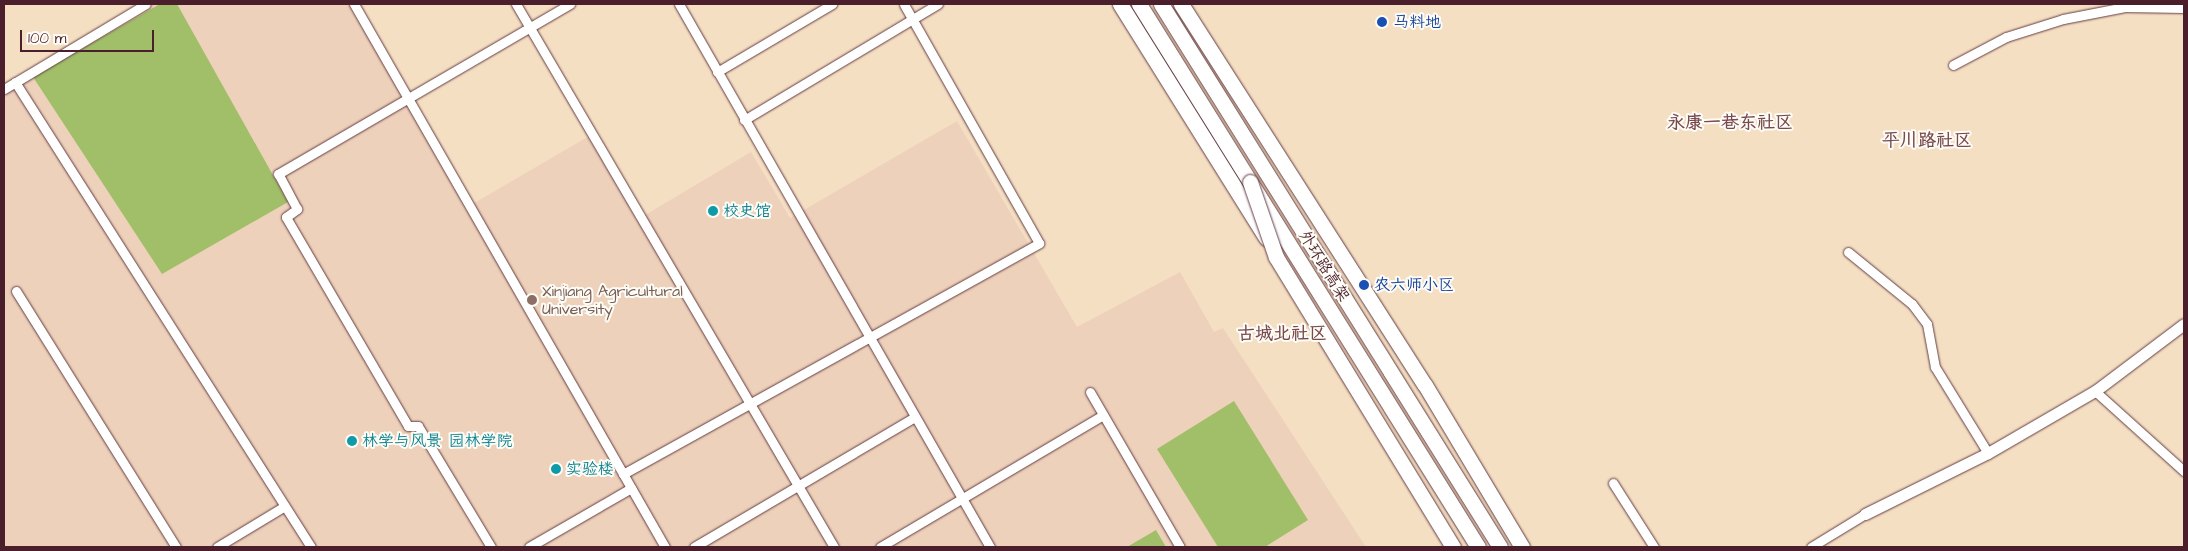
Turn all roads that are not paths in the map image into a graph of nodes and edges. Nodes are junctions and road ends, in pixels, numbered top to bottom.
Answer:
1 (146, 4) edge
2 (354, 4) edge
3 (516, 4) edge
4 (570, 4) edge
5 (678, 4) edge
6 (832, 4) edge
7 (904, 4) edge
8 (938, 4) edge
9 (1120, 4) edge
10 (1139, 4) edge
11 (1161, 4) edge
12 (1181, 4) edge
13 (2184, 8) edge
14 (913, 19) junction
15 (529, 28) junction
16 (1953, 65) dead end
17 (717, 72) junction
18 (15, 82) junction
19 (4, 89) edge
20 (407, 98) junction
21 (744, 120) junction
22 (1250, 182) junction
23 (1848, 252) dead end
24 (16, 291) dead end
25 (2184, 324) edge
26 (869, 339) junction
27 (2095, 391) junction
28 (1090, 392) dead end
29 (752, 406) junction
30 (1103, 415) junction
31 (913, 418) junction
32 (1988, 453) junction
33 (2184, 471) edge
34 (623, 474) junction
35 (1614, 483) dead end
36 (798, 486) junction
37 (631, 488) junction
38 (960, 500) junction
39 (285, 506) junction
40 (1865, 514) joint
41 (176, 547) edge
42 (217, 547) edge
43 (311, 547) edge
44 (491, 547) edge
45 (529, 547) edge
46 (665, 547) edge
47 (694, 547) edge
48 (834, 547) edge
49 (880, 547) edge
50 (990, 547) edge
51 (1180, 547) edge
52 (1453, 547) edge
53 (1462, 547) edge
54 (1478, 547) edge
55 (1500, 547) edge
56 (1522, 547) edge
57 (1654, 547) edge
58 (1811, 547) edge

1 - 18 street
2 - 20 street
3 - 15 street
4 - 15 street
5 - 17 street
6 - 17 street
7 - 14 street
8 - 14 street
9 - 53 main road
10 - 22 main road, 外环路高架
11 - 55 main road, 外环路高架
12 - 56 main road
13 - 16 street
14 - 21 street
14 - 26 street
15 - 20 street
15 - 29 street
17 - 21 street
18 - 19 street
18 - 39 street
20 - 34 street
20 - 44 street
21 - 26 street
22 - 52 main road, bridge
22 - 54 main road, 外环路高架, bridge
23 - 32 street
24 - 41 street
25 - 27 street
26 - 29 street
26 - 31 street
27 - 32 street
27 - 33 street
28 - 30 street
29 - 34 street
29 - 36 street
30 - 38 street
30 - 51 street
31 - 36 street
31 - 38 street
32 - 40 street
34 - 37 street
35 - 57 street
36 - 47 street
36 - 48 street
37 - 45 street
37 - 46 street
38 - 49 street
38 - 50 street
39 - 42 street
39 - 43 street
40 - 58 street

